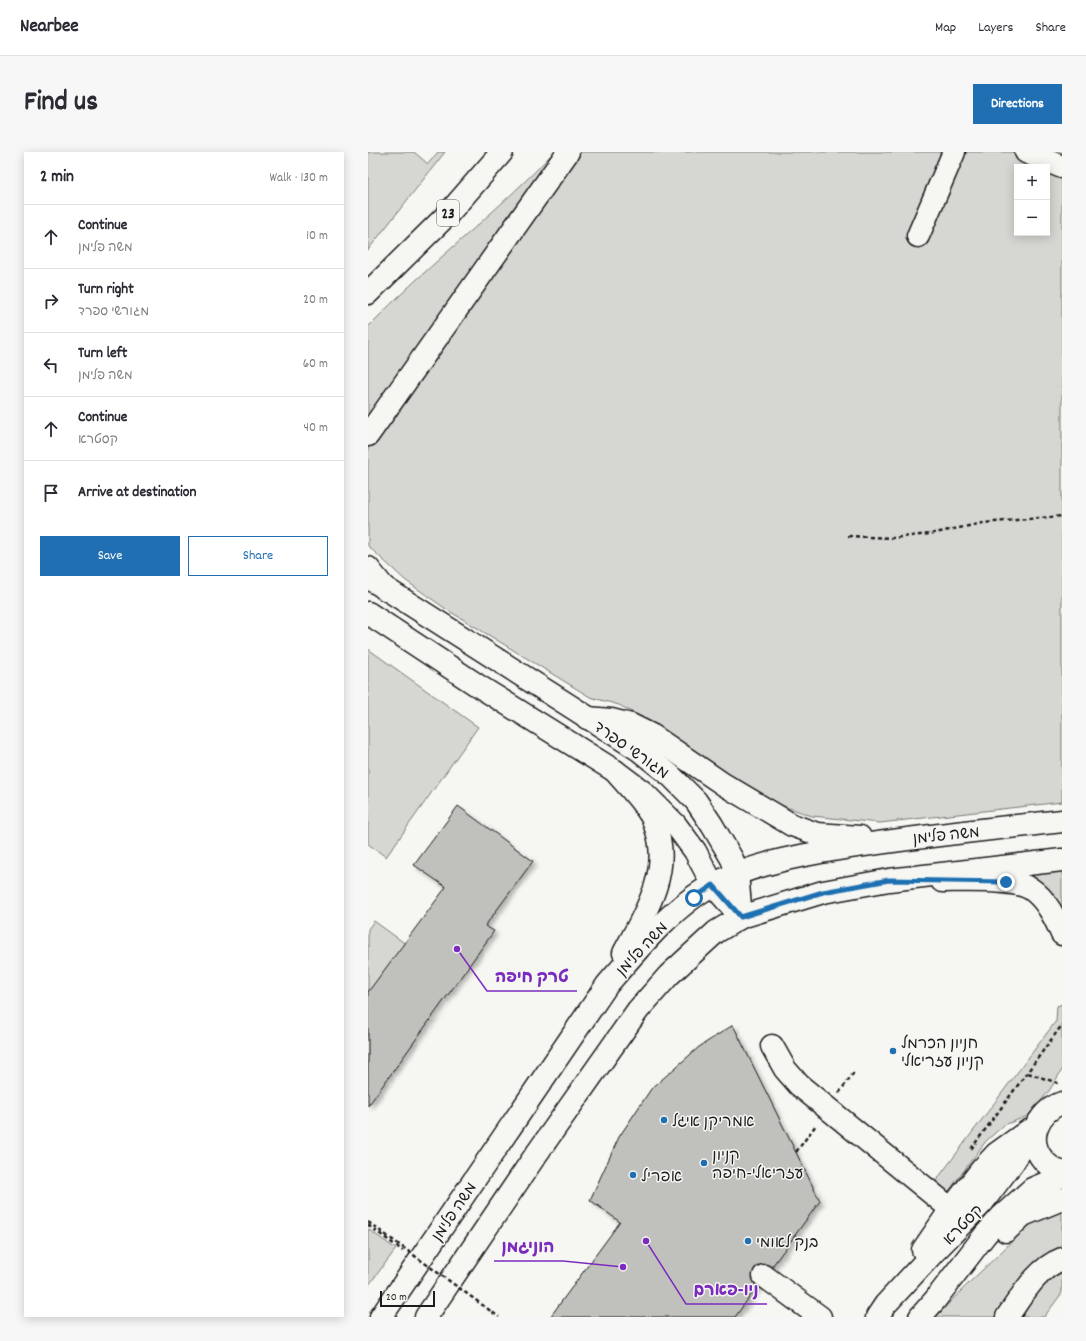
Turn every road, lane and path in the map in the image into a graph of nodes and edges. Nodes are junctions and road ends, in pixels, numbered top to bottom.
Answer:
1 (568, 152) edge
2 (954, 152) edge
3 (1026, 152) edge
4 (497, 154) edge
5 (1062, 167) edge
6 (918, 236) dead end
7 (397, 265) junction
8 (368, 293) edge
9 (368, 310) edge
10 (368, 435) edge
11 (1062, 516) edge
12 (848, 536) dead end
13 (368, 568) edge
14 (377, 583) edge
15 (368, 613) edge
16 (587, 718) junction
17 (615, 771) junction
18 (1062, 821) edge
19 (901, 840) junction
20 (1062, 860) edge
21 (737, 873) junction
22 (889, 880) junction
23 (713, 885) junction
24 (741, 917) junction
25 (1062, 934) edge
26 (607, 985) junction
27 (1062, 1025) edge
28 (772, 1046) dead end
29 (1028, 1073) junction
30 (1062, 1085) edge
31 (1048, 1113) edge
32 (968, 1153) dead end
33 (1062, 1172) edge
34 (1062, 1176) edge
35 (1062, 1199) edge
36 (951, 1209) junction
37 (368, 1222) edge
38 (368, 1225) edge
39 (1062, 1259) edge
40 (418, 1262) junction
41 (764, 1276) dead end
42 (935, 1300) junction
43 (881, 1311) edge
44 (381, 1317) edge
45 (426, 1317) edge
46 (499, 1317) edge
47 (820, 1317) edge
48 (920, 1317) edge
49 (1007, 1317) edge

1 - 10 main road
2 - 6 main road
3 - 5 main road
4 - 7 main road, 23
7 - 8 main road, 23
7 - 9 main road
11 - 12 path
13 - 14 main road, מגורשי ספרד
14 - 16 main road, מגורשי ספרד
15 - 17 main road, מגורשי ספרד
16 - 19 main road
16 - 21 main road, מגורשי ספרד
17 - 23 main road, מגורשי ספרד
17 - 26 main road
18 - 19 main road, משה פלימן
19 - 21 main road, משה פלימן
20 - 22 main road
21 - 23 main road, משה פלימן
21 - 24 main road, מגורשי ספרד
22 - 24 main road
22 - 25 main road
23 - 24 main road, מגורשי ספרד
23 - 26 main road, משה פלימן
24 - 45 main road
26 - 40 main road, משה פלימן
27 - 29 path
28 - 36 main road
29 - 30 path
29 - 32 path
30 - 31 main road, קסטרא
31 - 33 main road
31 - 36 main road
31 - 43 main road, קסטרא
34 - 42 main road, קסטרא
35 - 42 main road
36 - 43 main road
37 - 46 path, bridge
38 - 40 path
39 - 49 main road
40 - 44 main road, משה פלימן
41 - 47 main road
42 - 48 main road, קסטרא

